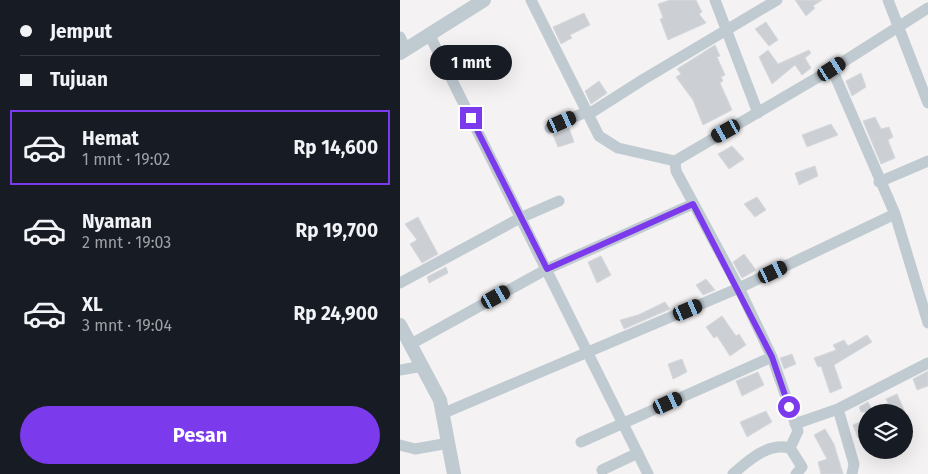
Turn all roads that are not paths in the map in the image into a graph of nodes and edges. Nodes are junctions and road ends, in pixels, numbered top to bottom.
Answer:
1 (484, 0) edge
2 (531, 0) edge
3 (715, 0) edge
4 (777, 0) edge
5 (888, 0) edge
6 (928, 8) edge
7 (900, 26) junction
8 (724, 30) junction
9 (430, 36) junction
10 (402, 46) edge
11 (832, 69) junction
12 (928, 102) edge
13 (589, 112) junction
14 (758, 114) junction
15 (550, 128) dead end
16 (675, 161) junction
17 (928, 161) edge
18 (879, 182) junction
19 (560, 200) dead end
20 (693, 204) junction
21 (895, 214) junction
22 (520, 218) junction
23 (547, 269) junction
24 (400, 283) edge
25 (739, 288) junction
26 (928, 323) edge
27 (400, 325) edge
28 (411, 344) junction
29 (587, 352) junction
30 (772, 357) junction
31 (928, 363) edge
32 (423, 366) junction
33 (400, 370) edge
34 (838, 409) junction
35 (444, 413) junction
36 (622, 424) junction
37 (795, 424) junction
38 (581, 442) dead end
39 (449, 443) junction
40 (400, 445) edge
41 (790, 448) junction
42 (638, 453) junction
43 (602, 470) dead end
44 (801, 472) edge
45 (454, 474) edge
46 (648, 474) edge
47 (733, 474) edge
48 (852, 474) edge

1 - 9 street
2 - 13 street
3 - 8 street
4 - 8 street
5 - 7 street
6 - 7 street
7 - 11 street
7 - 12 street
8 - 13 street
8 - 14 street
9 - 10 street
9 - 22 street
11 - 14 street
11 - 18 street
13 - 15 street
13 - 16 street
14 - 16 street
16 - 20 street
17 - 18 street
18 - 21 street
19 - 22 street
20 - 23 street
20 - 25 street
21 - 25 street
21 - 26 street
22 - 23 street
22 - 24 street
23 - 28 street
23 - 29 street
25 - 29 street
25 - 30 street
27 - 28 street
28 - 32 street
29 - 35 street
29 - 36 street
30 - 36 street
30 - 37 street
31 - 34 street
32 - 33 street
32 - 35 street
34 - 37 street
34 - 48 street
35 - 39 street
36 - 38 street
36 - 42 street
37 - 41 street
39 - 40 street
39 - 45 street
41 - 44 street
41 - 47 street
42 - 43 street
42 - 46 street

